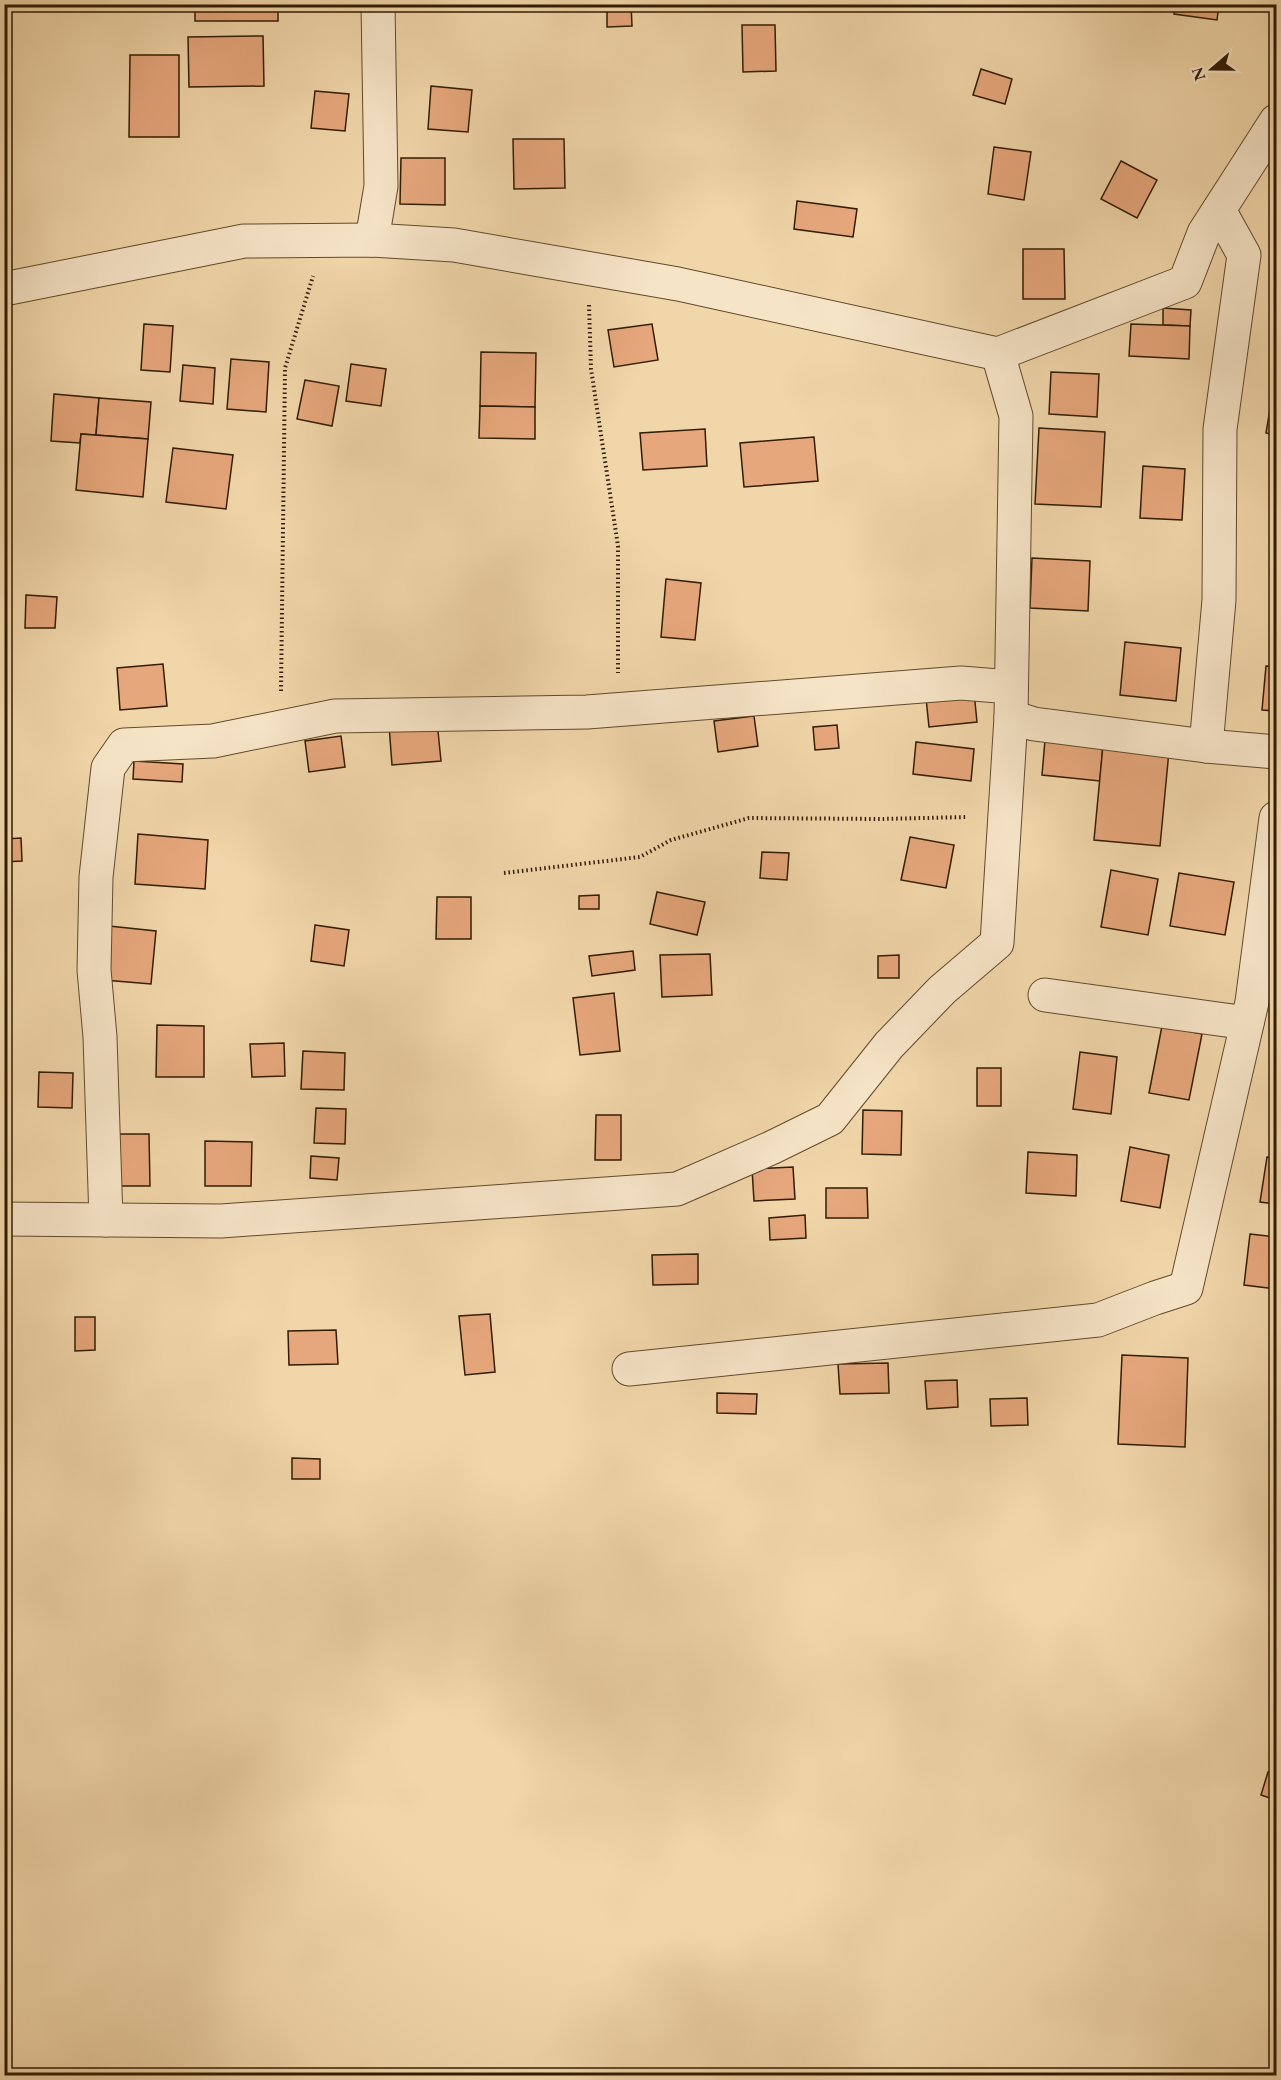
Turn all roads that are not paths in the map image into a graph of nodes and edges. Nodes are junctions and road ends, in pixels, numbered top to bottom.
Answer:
1 (378, 4) edge
2 (1276, 121) edge
3 (1219, 210) junction
4 (372, 240) junction
5 (4, 289) edge
6 (998, 354) junction
7 (1011, 702) junction
8 (1206, 746) junction
9 (1276, 752) edge
10 (1276, 818) edge
11 (1045, 995) dead end
12 (1247, 1023) junction
13 (4, 1219) edge
14 (106, 1220) junction
15 (628, 1369) dead end

1 - 4 street
2 - 3 street
3 - 6 street
3 - 8 street
4 - 5 street
4 - 6 street
6 - 7 street
7 - 8 street
7 - 14 street
7 - 14 street
8 - 9 street
10 - 12 street
11 - 12 street
12 - 15 street
13 - 14 street

